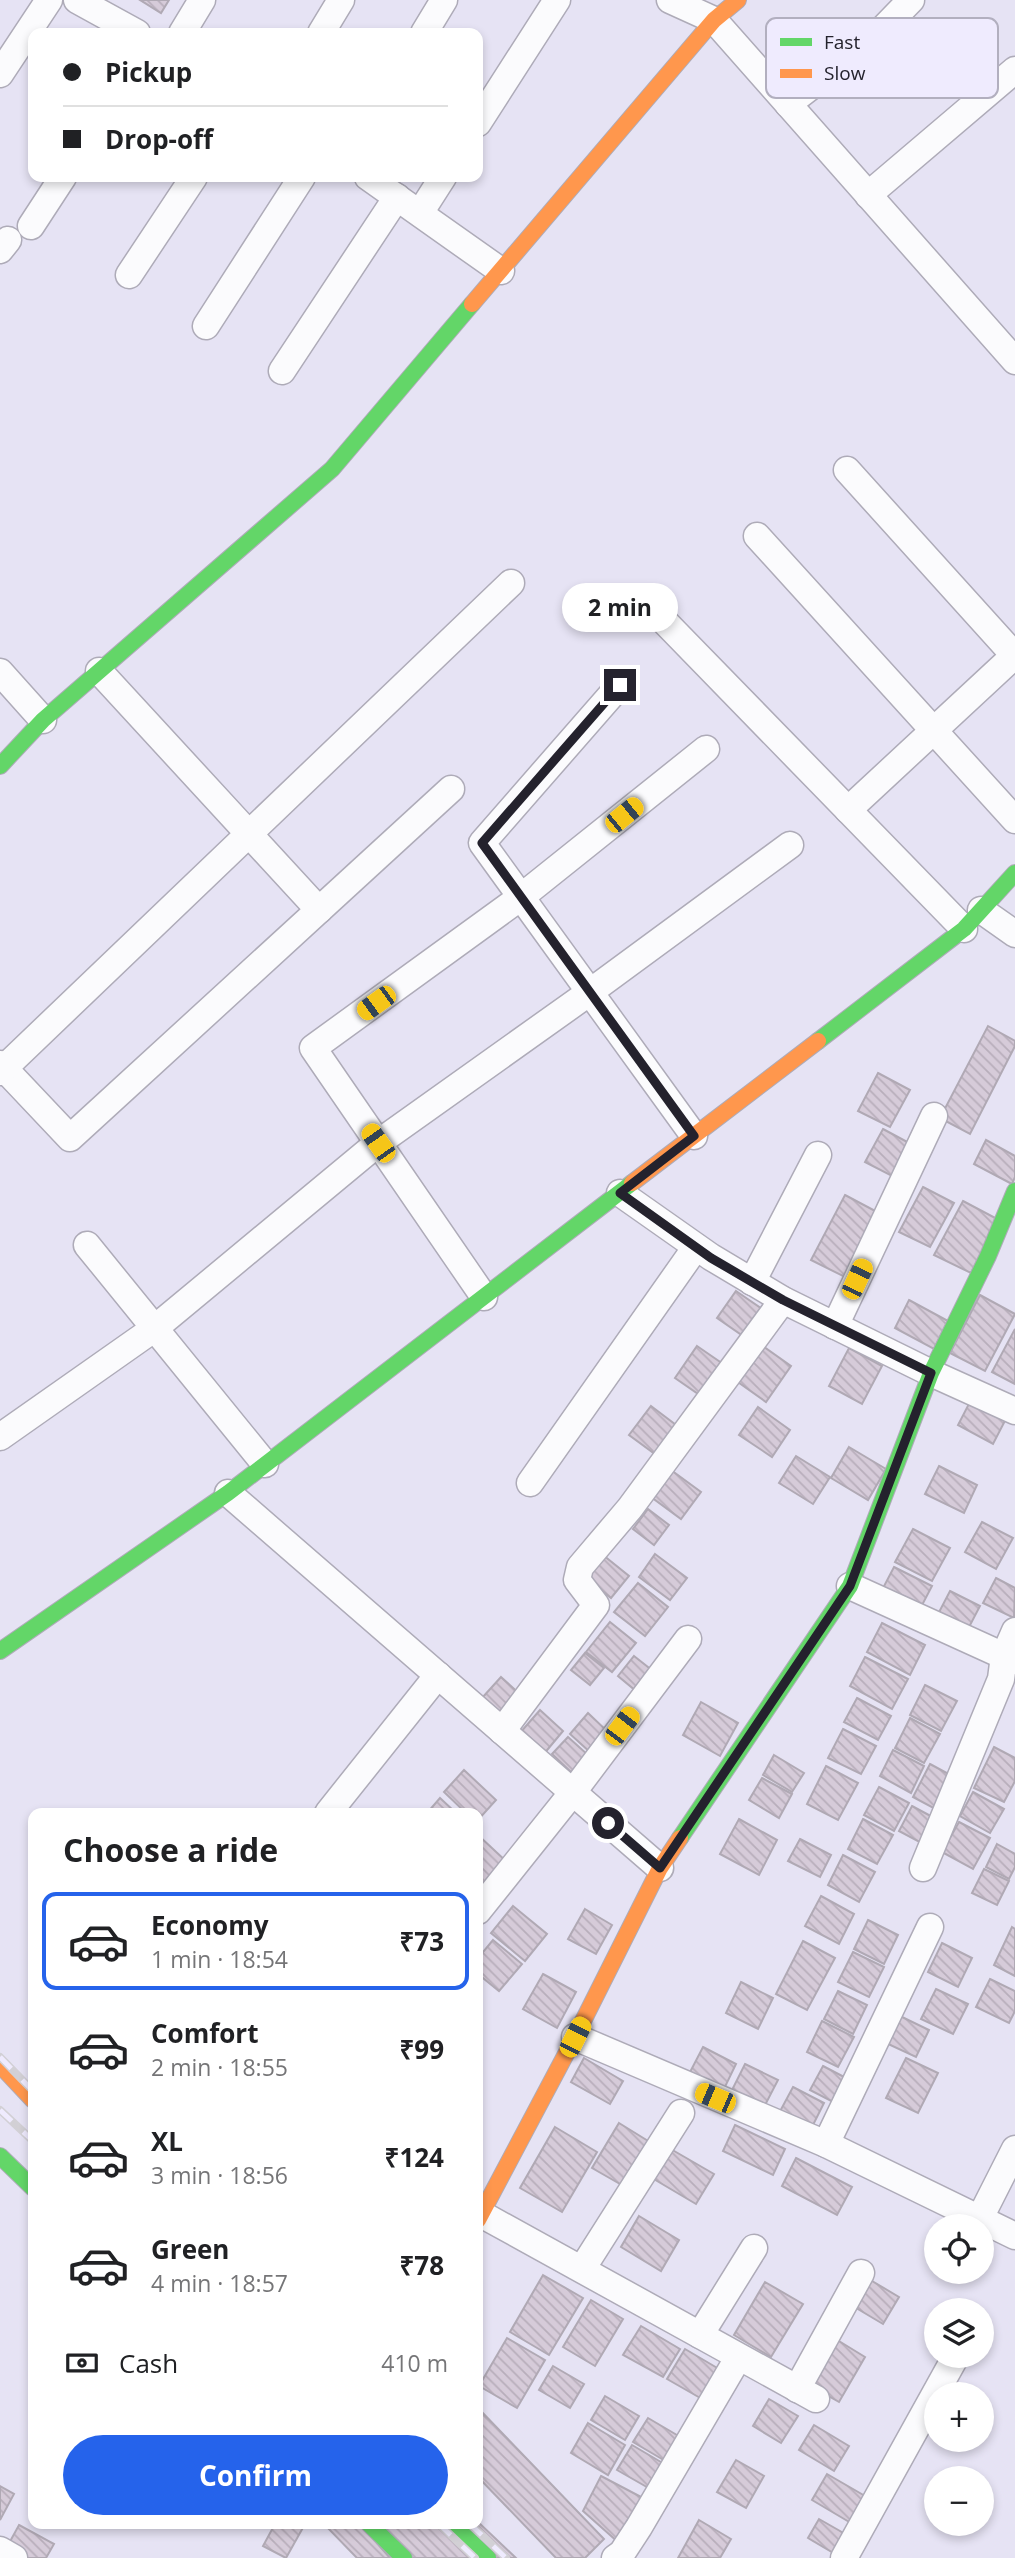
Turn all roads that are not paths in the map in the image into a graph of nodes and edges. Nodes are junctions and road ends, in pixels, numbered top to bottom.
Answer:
1 (49, 0) edge
2 (78, 0) edge
3 (202, 0) edge
4 (341, 0) edge
5 (444, 0) edge
6 (557, 0) edge
7 (738, 0) edge
8 (911, 0) edge
9 (678, 2) edge
10 (893, 18) edge
11 (714, 20) junction
12 (30, 28) edge
13 (128, 28) edge
14 (185, 28) edge
15 (324, 28) edge
16 (427, 28) edge
17 (28, 32) edge
18 (1015, 70) edge
19 (0, 74) edge
20 (766, 78) edge
21 (998, 84) edge
22 (784, 98) edge
23 (797, 98) edge
24 (982, 98) edge
25 (789, 104) junction
26 (483, 115) edge
27 (60, 182) edge
28 (191, 182) edge
29 (299, 182) edge
30 (375, 182) edge
31 (440, 182) edge
32 (868, 195) junction
33 (397, 197) junction
34 (420, 213) junction
35 (32, 226) dead end
36 (501, 271) junction
37 (129, 275) dead end
38 (206, 326) dead end
39 (1015, 360) edge
40 (282, 371) dead end
41 (847, 470) dead end
42 (757, 536) dead end
43 (512, 583) dead end
44 (666, 623) dead end
45 (1015, 655) edge
46 (99, 671) junction
47 (0, 672) edge
48 (620, 685) dead end
49 (43, 720) junction
50 (934, 730) junction
51 (706, 749) dead end
52 (0, 766) edge
53 (451, 789) dead end
54 (848, 810) junction
55 (1015, 820) edge
56 (248, 833) junction
57 (790, 845) dead end
58 (1015, 873) edge
59 (521, 897) junction
60 (319, 910) junction
61 (973, 920) junction
62 (1015, 934) edge
63 (590, 992) junction
64 (1, 1068) edge
65 (934, 1116) dead end
66 (694, 1136) junction
67 (378, 1143) junction
68 (818, 1155) dead end
69 (1015, 1191) edge
70 (620, 1193) junction
71 (87, 1245) dead end
72 (696, 1247) junction
73 (752, 1282) junction
74 (484, 1297) junction
75 (783, 1300) junction
76 (835, 1326) junction
77 (155, 1328) junction
78 (931, 1373) junction
79 (1015, 1411) edge
80 (0, 1437) edge
81 (265, 1464) junction
82 (530, 1483) dead end
83 (228, 1493) junction
84 (850, 1586) junction
85 (1015, 1632) edge
86 (688, 1639) dead end
87 (0, 1651) edge
88 (1009, 1658) edge
89 (438, 1675) junction
90 (502, 1731) junction
91 (573, 1792) junction
92 (332, 1808) edge
93 (660, 1868) junction
94 (923, 1868) dead end
95 (483, 1905) edge
96 (930, 1927) dead end
97 (575, 2037) junction
98 (0, 2065) edge
99 (28, 2095) edge
100 (681, 2113) dead end
101 (826, 2144) junction
102 (1015, 2149) edge
103 (0, 2155) edge
104 (28, 2183) edge
105 (483, 2211) edge
106 (967, 2214) edge
107 (982, 2214) edge
108 (483, 2219) edge
109 (994, 2227) edge
110 (1015, 2236) edge
111 (754, 2248) dead end
112 (582, 2269) junction
113 (861, 2273) dead end
114 (700, 2335) junction
115 (738, 2358) junction
116 (949, 2368) edge
117 (374, 2529) edge
118 (457, 2529) edge
119 (0, 2550) edge
120 (14, 2558) edge
121 (404, 2558) edge
122 (488, 2558) edge
123 (615, 2558) edge
124 (844, 2558) edge

1 - 12 street
2 - 13 street
3 - 14 street
4 - 15 street
5 - 16 street
6 - 26 street
7 - 11 street
8 - 10 street
9 - 11 street
11 - 20 street
11 - 36 street
17 - 19 street
18 - 21 street
22 - 25 street
23 - 25 street
24 - 32 street
25 - 32 street
27 - 35 street
28 - 37 street
29 - 38 street
30 - 33 street
31 - 34 street
32 - 39 street
33 - 34 street
33 - 40 street
34 - 36 street
36 - 46 street
41 - 45 street
42 - 50 street
43 - 56 street
44 - 54 street
45 - 50 street
46 - 49 street
46 - 56 street
47 - 49 street
48 - 59 street
49 - 52 street
50 - 54 street
50 - 55 street
51 - 59 street
53 - 60 street
54 - 61 street
56 - 60 street
56 - 64 street
57 - 63 street
58 - 61 street
59 - 63 street
59 - 67 street
60 - 64 street
61 - 62 street
61 - 66 street
63 - 66 street
63 - 67 street
65 - 76 street
66 - 70 street
67 - 74 street
67 - 77 street
68 - 73 street
69 - 78 street
70 - 72 street
70 - 74 street
71 - 77 street
72 - 73 street
72 - 82 street
73 - 75 street
74 - 81 street
75 - 76 street
75 - 90 street
76 - 78 street
77 - 80 street
77 - 81 street
78 - 79 street
78 - 84 street
81 - 83 street
83 - 87 street
83 - 89 street
84 - 88 street
84 - 93 street
85 - 88 street
86 - 91 street
88 - 94 street
89 - 90 street
89 - 92 street
90 - 91 street
91 - 93 street
91 - 95 street
93 - 97 street
96 - 101 street
97 - 101 street
97 - 105 street
98 - 99 street
100 - 112 street
101 - 106 street
102 - 107 street
103 - 104 street
108 - 112 street
109 - 110 street
111 - 114 street
112 - 114 street
113 - 115 street
114 - 115 street
115 - 123 street
116 - 124 street
117 - 121 street
118 - 122 street
119 - 120 street

